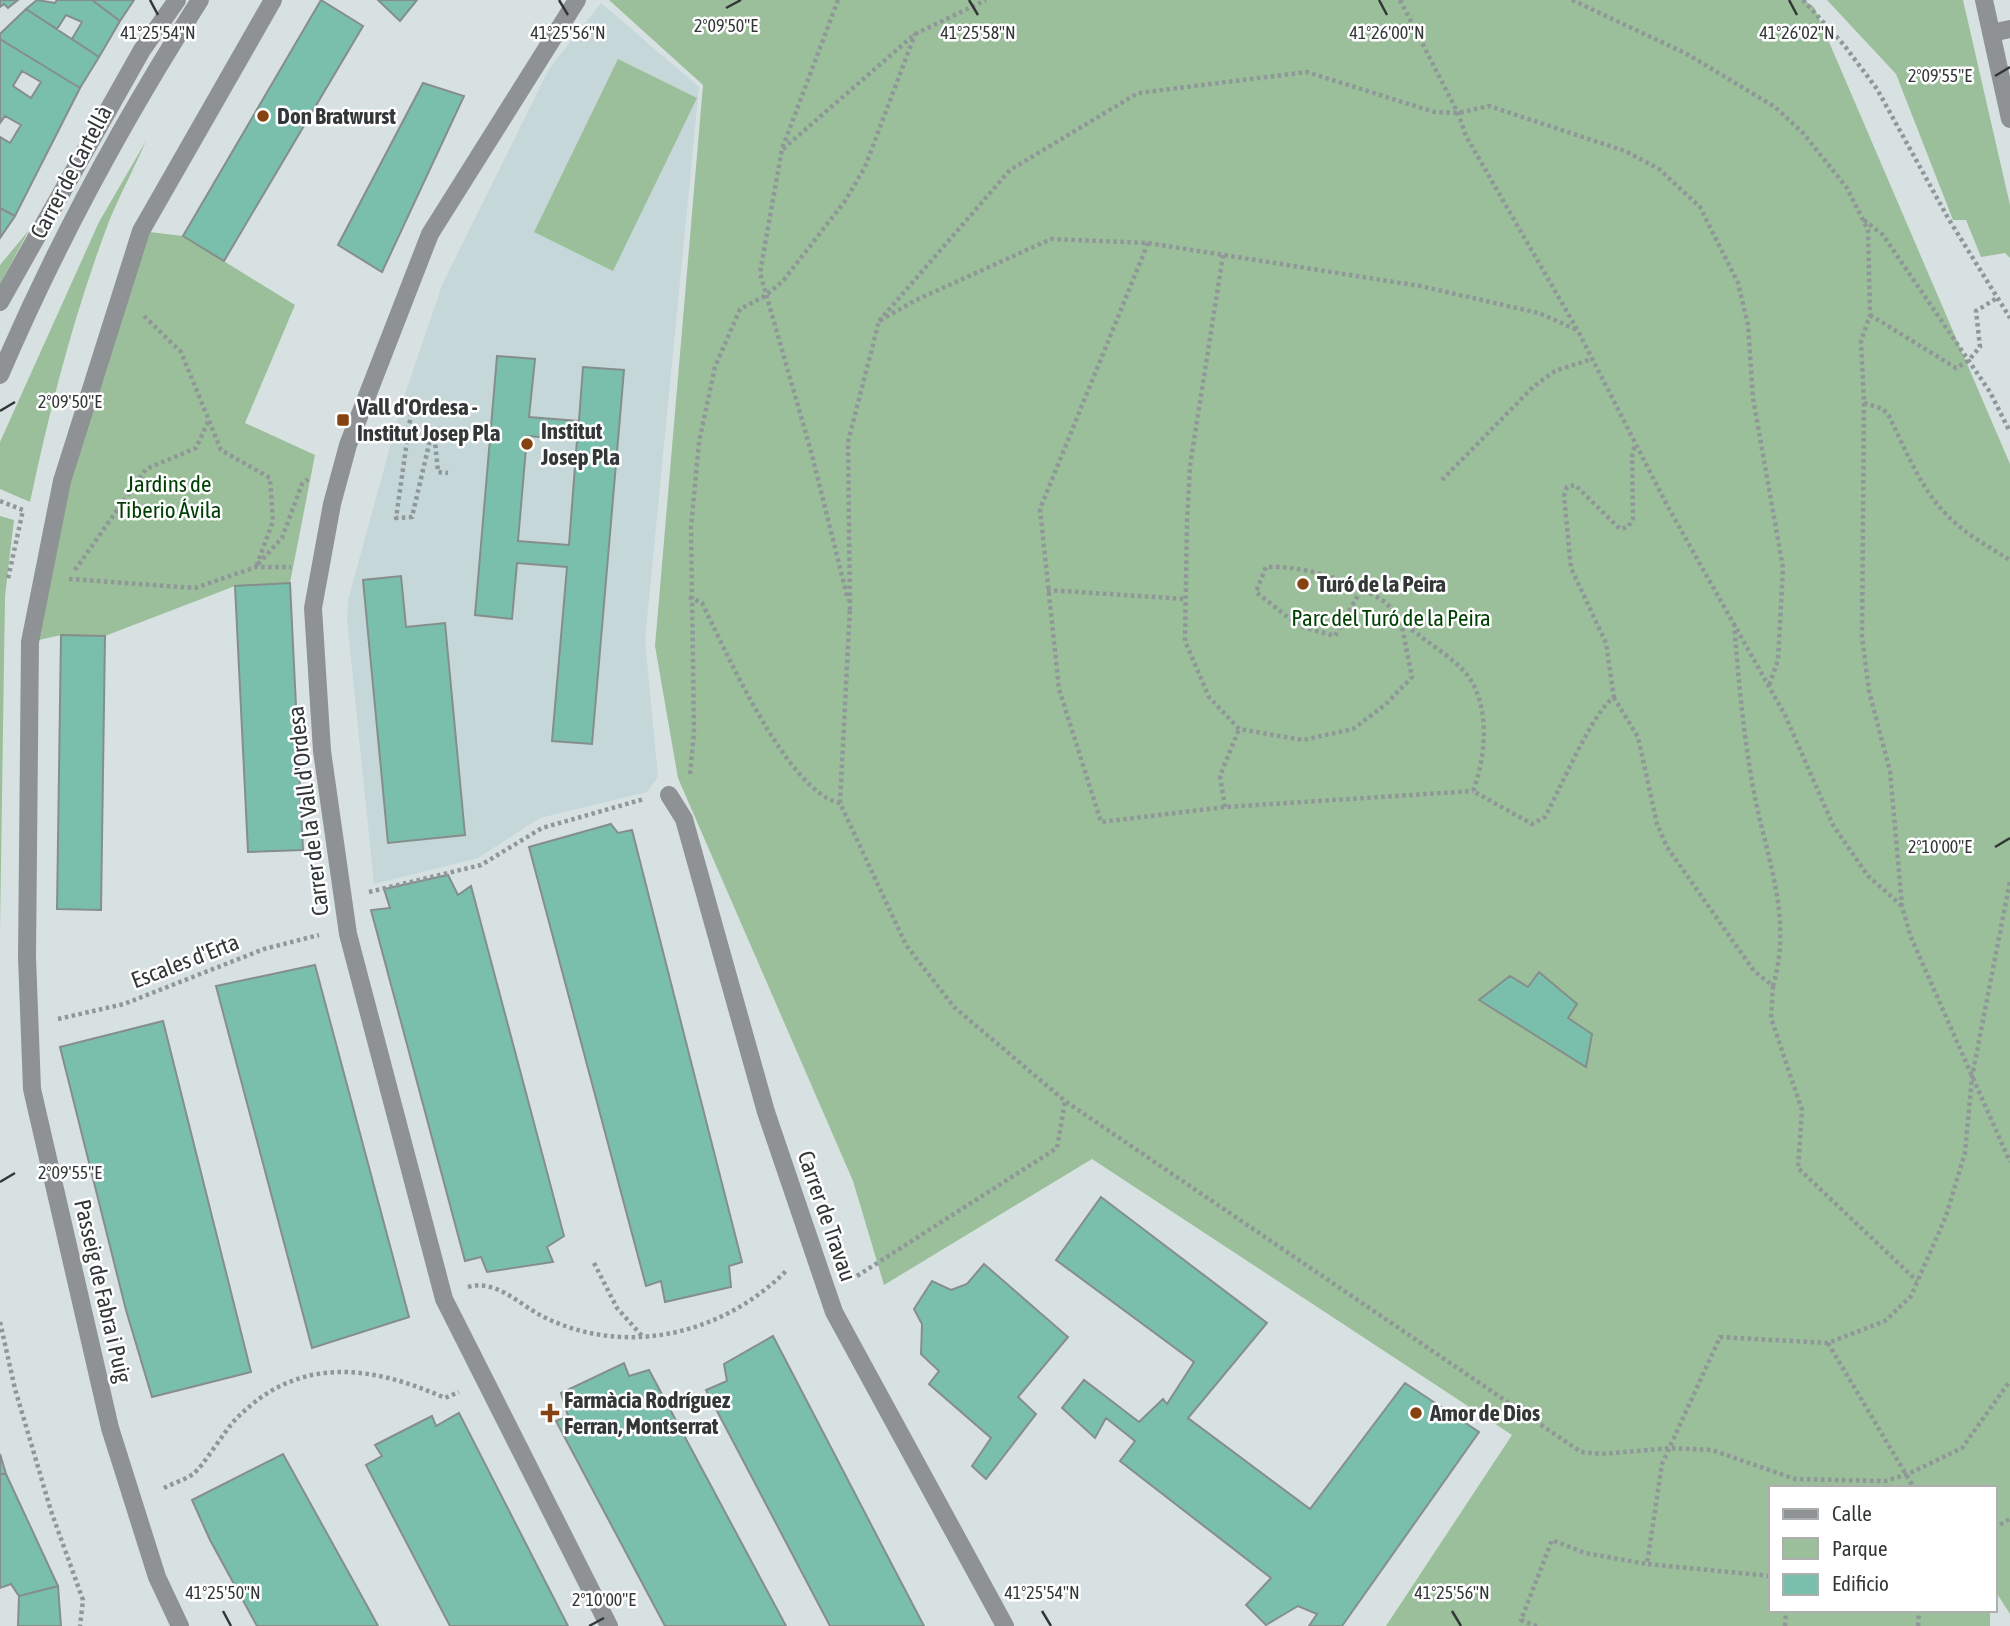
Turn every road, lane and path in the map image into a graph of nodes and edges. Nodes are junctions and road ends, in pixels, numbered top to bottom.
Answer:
1 (177, 0) edge
2 (200, 0) edge
3 (273, 0) edge
4 (577, 0) edge
5 (838, 0) edge
6 (986, 0) edge
7 (1400, 0) edge
8 (1572, 0) edge
9 (1803, 0) edge
10 (1984, 0) edge
11 (2010, 29) edge
12 (1991, 33) junction
13 (915, 34) junction
14 (1458, 114) junction
15 (2010, 119) edge
16 (782, 149) junction
17 (1861, 217) junction
18 (1148, 243) junction
19 (1223, 255) junction
20 (121, 295) junction
21 (765, 296) junction
22 (1997, 298) junction
23 (0, 302) edge
24 (1870, 315) junction
25 (2010, 318) edge
26 (879, 321) junction
27 (1578, 331) junction
28 (1592, 359) junction
29 (1968, 361) junction
30 (0, 375) edge
31 (1864, 403) junction
32 (412, 406) dead end
33 (209, 420) junction
34 (2010, 432) edge
35 (1635, 443) junction
36 (448, 473) dead end
37 (1443, 480) dead end
38 (302, 484) dead end
39 (0, 501) edge
40 (2010, 560) edge
41 (285, 566) dead end
42 (256, 567) junction
43 (8, 579) dead end
44 (1047, 590) junction
45 (1361, 590) junction
46 (689, 597) junction
47 (1185, 599) junction
48 (850, 610) junction
49 (1400, 621) junction
50 (1734, 622) junction
51 (1769, 686) junction
52 (1614, 698) junction
53 (1239, 729) junction
54 (690, 775) dead end
55 (1473, 791) junction
56 (669, 795) dead end
57 (646, 798) dead end
58 (840, 803) junction
59 (1225, 807) junction
60 (2010, 881) edge
61 (378, 890) dead end
62 (1902, 906) junction
63 (321, 935) dead end
64 (1773, 986) junction
65 (50, 1021) dead end
66 (1972, 1077) junction
67 (1065, 1101) junction
68 (2010, 1162) edge
69 (594, 1263) dead end
70 (786, 1271) dead end
71 (857, 1276) dead end
72 (1917, 1280) junction
73 (468, 1287) dead end
74 (0, 1321) edge
75 (644, 1338) junction
76 (1828, 1343) junction
77 (2010, 1381) edge
78 (470, 1387) dead end
79 (1671, 1448) junction
80 (1908, 1474) junction
81 (1913, 1486) edge
82 (164, 1488) dead end
83 (1647, 1564) junction
84 (1769, 1576) edge
85 (80, 1626) edge
86 (180, 1626) edge
87 (609, 1626) edge
88 (1004, 1626) edge
89 (1537, 1626) edge

1 - 23 street
2 - 30 street, Carrer de Cartellà
3 - 20 street, Passeig de Fabra i Puig
4 - 87 street, Carrer de la Vall d'Ordesa
5 - 16 path
6 - 13 path
7 - 14 path
8 - 17 path
9 - 22 path
10 - 12 street
11 - 12 street
12 - 15 street
13 - 16 path
13 - 21 path
14 - 26 path
14 - 27 path
14 - 51 path
16 - 21 path
17 - 24 path
17 - 29 path
18 - 19 path
18 - 26 path
18 - 44 path
19 - 27 path
19 - 47 path
20 - 33 path
20 - 86 street, Passeig de Fabra i Puig
21 - 46 path
21 - 48 path
22 - 25 path
22 - 29 path
24 - 29 path
24 - 31 path
26 - 48 path
27 - 28 path
28 - 35 path
28 - 37 path
29 - 34 path
31 - 40 path
31 - 62 path
32 - 36 path
33 - 42 path
33 - 42 path
35 - 50 path
35 - 52 path
38 - 42 path
39 - 43 path
41 - 42 path
44 - 47 path
44 - 59 path
45 - 45 path
45 - 49 path
46 - 54 path
46 - 58 path
47 - 53 path
48 - 58 path
49 - 53 path
49 - 55 path
50 - 51 path
50 - 64 path
51 - 62 path
52 - 55 path
52 - 64 path
53 - 59 path
55 - 59 path
56 - 88 street, Carrer de Travau
57 - 61 path
58 - 67 path
60 - 66 path
62 - 66 path
63 - 65 path, Escales d'Erta
64 - 72 path
66 - 68 path
66 - 72 path
67 - 71 path
67 - 79 path
69 - 75 path
70 - 75 path
72 - 76 path
73 - 75 path
74 - 85 path
76 - 79 path
76 - 80 path
77 - 80 path
78 - 82 path
79 - 80 path
79 - 83 path
80 - 81 path
83 - 84 path
83 - 89 path

